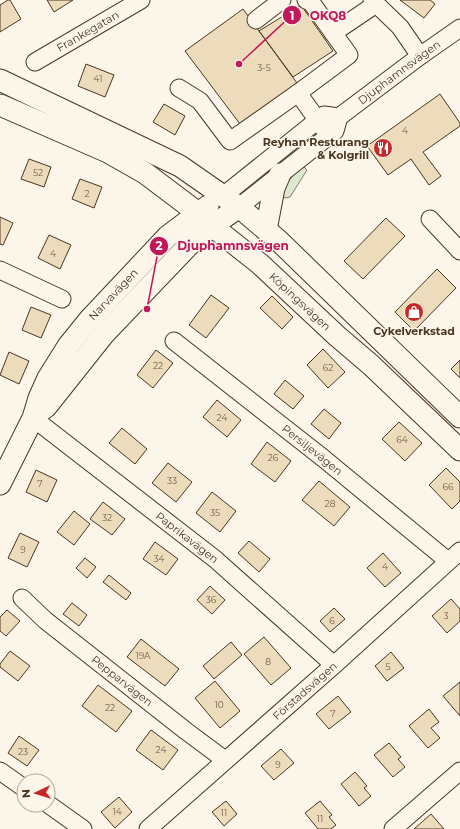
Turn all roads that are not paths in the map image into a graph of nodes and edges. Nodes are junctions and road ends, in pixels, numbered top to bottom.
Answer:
1 (141, 0) edge
2 (282, 0) edge
3 (306, 0) edge
4 (374, 2) edge
5 (256, 20) dead end
6 (460, 28) edge
7 (333, 33) junction
8 (420, 56) junction
9 (35, 62) dead end
10 (0, 80) edge
11 (179, 88) dead end
12 (298, 94) junction
13 (0, 105) edge
14 (339, 116) junction
15 (318, 121) junction
16 (328, 136) junction
17 (280, 174) junction
18 (218, 210) junction
19 (430, 219) dead end
20 (266, 230) junction
21 (460, 251) edge
22 (246, 253) junction
23 (171, 265) junction
24 (0, 270) edge
25 (329, 290) junction
26 (62, 299) dead end
27 (174, 341) dead end
28 (460, 417) edge
29 (33, 418) junction
30 (456, 437) edge
31 (0, 484) edge
32 (454, 556) edge
33 (22, 598) dead end
34 (334, 665) junction
35 (225, 760) junction
36 (0, 771) edge
37 (460, 771) edge
38 (16, 782) edge
39 (56, 810) edge
40 (82, 829) edge
41 (148, 829) edge
42 (393, 829) edge

1 - 9 street, Frankegatan
2 - 5 street
3 - 7 street
4 - 7 street
4 - 8 street
6 - 8 street, Djuphamnsvägen
7 - 12 street
8 - 14 street, Djuphamnsvägen
10 - 18 main road, Köpingsvägen
11 - 12 street
12 - 15 street
13 - 18 main road
14 - 15 street, Djuphamnsvägen
14 - 16 street
15 - 16 street
15 - 18 street, Djuphamnsvägen
16 - 17 street
17 - 18 street
17 - 20 main road
18 - 20 main road, Köpingsvägen
18 - 22 main road, Köpingsvägen
18 - 23 main road, Narvavägen
18 - 25 main road
18 - 29 main road, Narvavägen
19 - 21 street
20 - 25 main road, Köpingsvägen
22 - 23 main road
22 - 30 main road, Köpingsvägen
23 - 29 main road, Narvavägen
24 - 26 street
25 - 28 main road, Köpingsvägen
27 - 32 street, Persiljevägen
29 - 31 main road, Narvavägen
29 - 34 street, Paprikavägen
32 - 34 street, Förstadsvägen
33 - 35 street, Pepparvägen
34 - 35 street, Förstadsvägen
35 - 41 street, Förstadsvägen
36 - 38 street
37 - 42 street
39 - 40 street

